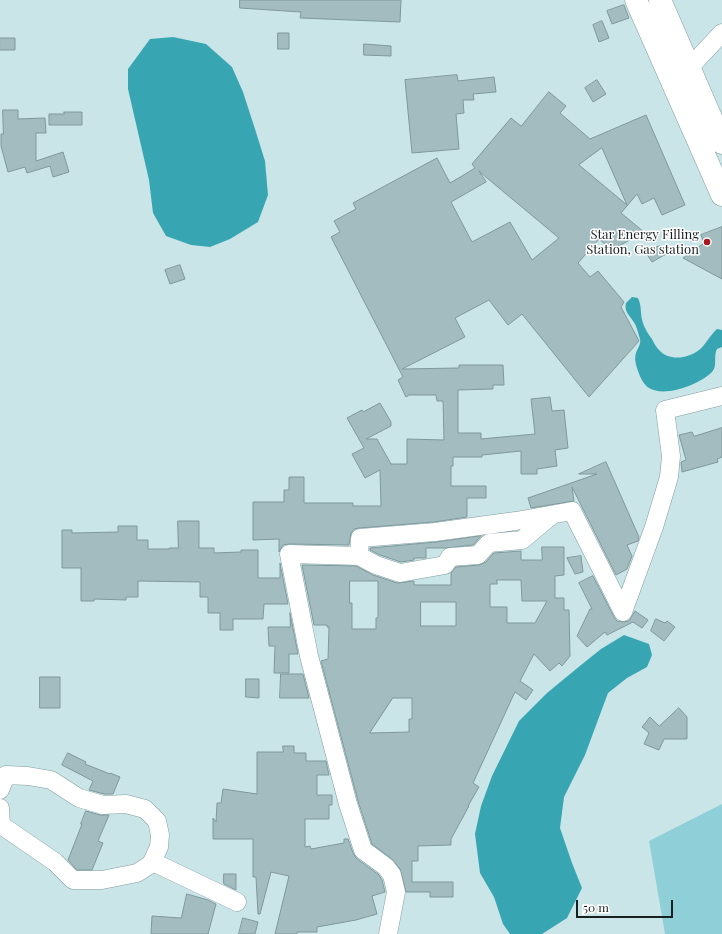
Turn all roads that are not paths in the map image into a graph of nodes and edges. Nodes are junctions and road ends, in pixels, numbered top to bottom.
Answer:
1 (636, 0) edge
2 (660, 0) edge
3 (722, 33) edge
4 (689, 68) junction
5 (722, 143) edge
6 (722, 195) edge
7 (722, 396) edge
8 (554, 514) junction
9 (359, 556) junction
10 (0, 790) edge
11 (0, 808) edge
12 (151, 864) junction
13 (237, 902) dead end
14 (388, 934) edge

1 - 6 highway
2 - 4 highway
3 - 4 street
4 - 5 highway
7 - 8 street
8 - 9 street
8 - 9 street
9 - 14 street
10 - 12 street
11 - 12 street
12 - 13 street

